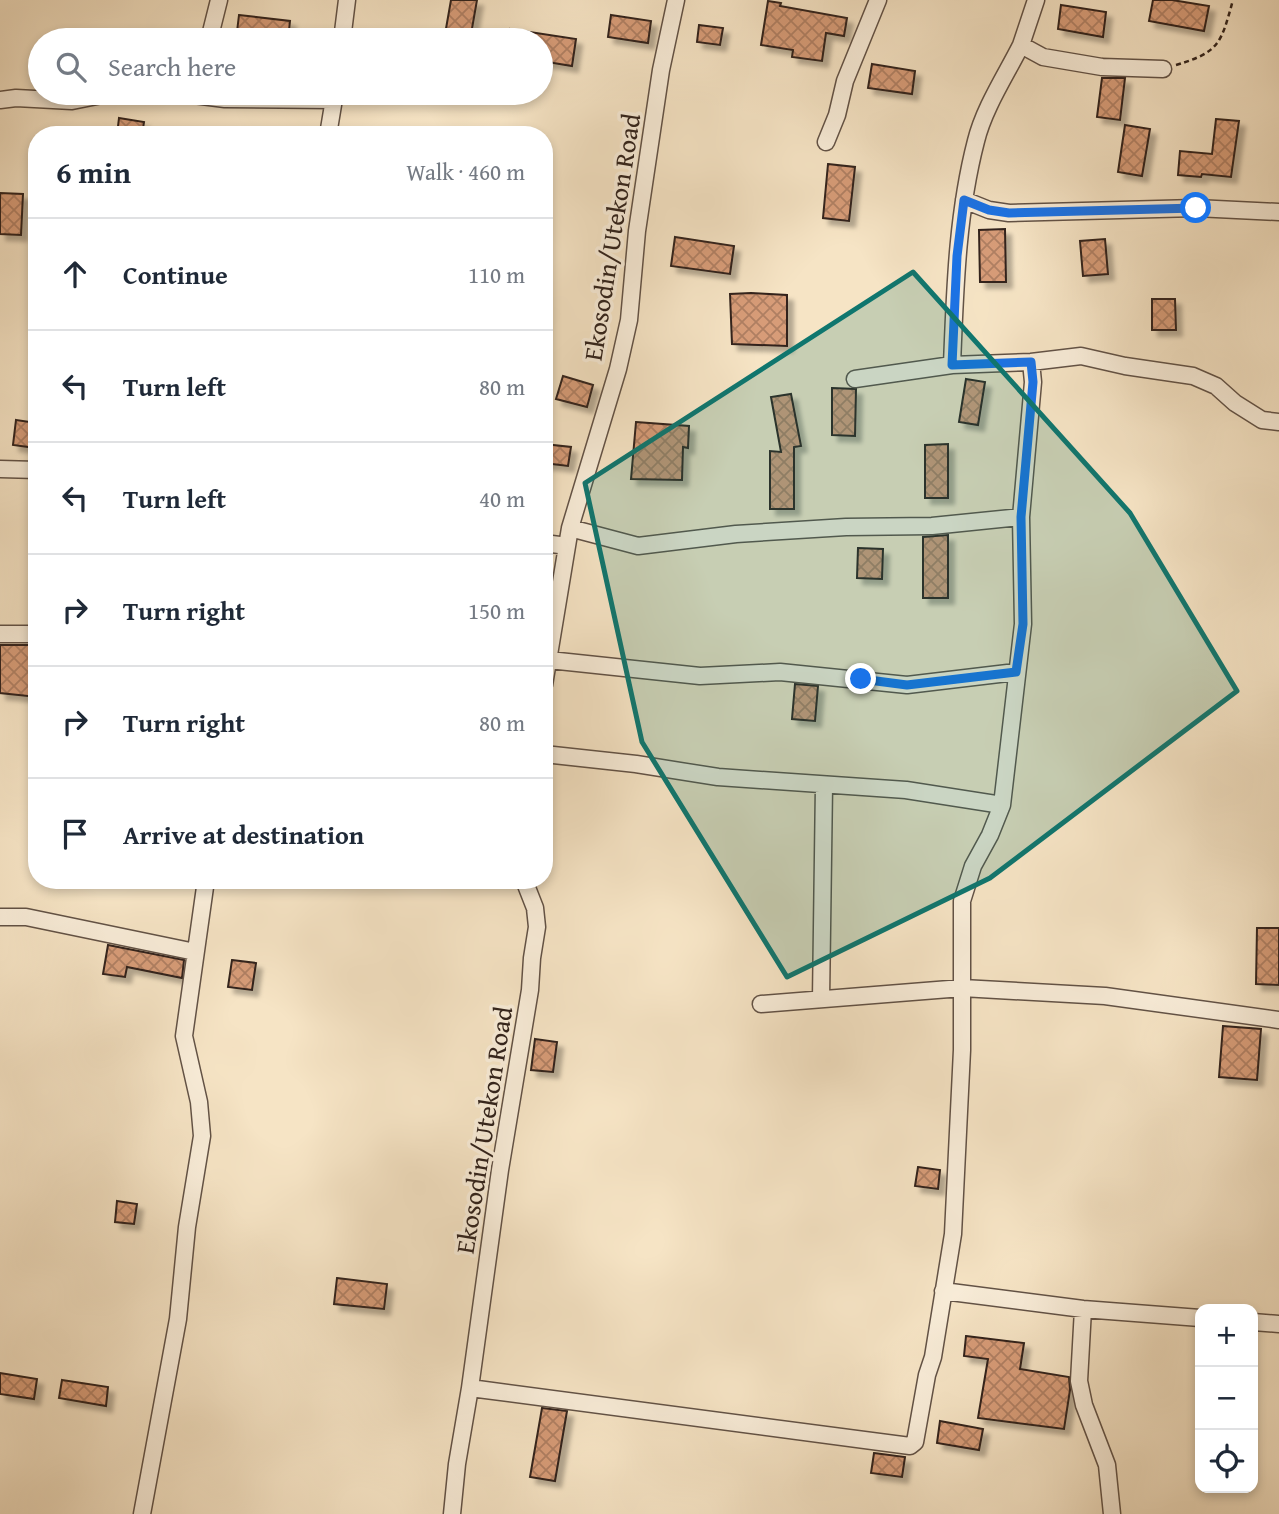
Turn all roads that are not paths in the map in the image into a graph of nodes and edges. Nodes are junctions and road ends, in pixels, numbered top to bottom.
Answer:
1 (219, 0) edge
2 (347, 0) edge
3 (676, 0) edge
4 (878, 0) edge
5 (1036, 0) edge
6 (212, 28) edge
7 (344, 28) edge
8 (1021, 45) junction
9 (1163, 69) road end
10 (28, 99) edge
11 (0, 100) edge
12 (333, 105) edge
13 (329, 126) edge
14 (826, 142) dead end
15 (964, 200) junction
16 (1279, 212) edge
17 (1031, 362) junction
18 (952, 365) junction
19 (855, 379) dead end
20 (1279, 422) edge
21 (0, 469) edge
22 (28, 470) edge
23 (1021, 517) junction
24 (570, 528) junction
25 (553, 544) edge
26 (567, 546) junction
27 (0, 634) edge
28 (28, 634) edge
29 (553, 635) edge
30 (553, 660) edge
31 (1016, 672) junction
32 (553, 755) edge
33 (824, 785) junction
34 (1002, 805) junction
35 (204, 889) edge
36 (528, 889) edge
37 (0, 917) edge
38 (195, 952) junction
39 (962, 988) junction
40 (821, 999) junction
41 (761, 1004) dead end
42 (1279, 1020) edge
43 (943, 1291) junction
44 (1083, 1309) junction
45 (1195, 1318) edge
46 (1258, 1322) edge
47 (1279, 1324) edge
48 (470, 1388) junction
49 (142, 1514) edge
50 (452, 1514) edge
51 (1112, 1514) edge

1 - 6 street
2 - 7 street
3 - 24 street, Ekosodin/Utekon Road
4 - 14 street
5 - 8 street
8 - 9 street
8 - 15 street
10 - 11 street
12 - 13 street
15 - 16 street
15 - 18 street
17 - 18 street
17 - 20 street
17 - 23 street
18 - 19 street
21 - 22 street
23 - 24 street
23 - 31 street
24 - 26 street, Ekosodin/Utekon Road
25 - 26 street
26 - 29 street, Ekosodin/Utekon Road
27 - 28 street
30 - 31 street
31 - 34 street
32 - 33 street
33 - 34 street
33 - 40 street
34 - 39 street
35 - 38 street
36 - 48 street, Ekosodin/Utekon Road
37 - 38 street
38 - 49 street
39 - 40 street
39 - 42 street
39 - 43 street
40 - 41 street
43 - 44 street
43 - 48 street
44 - 45 street
44 - 51 street
46 - 47 street
48 - 50 street, Ekosodin/Utekon Road

